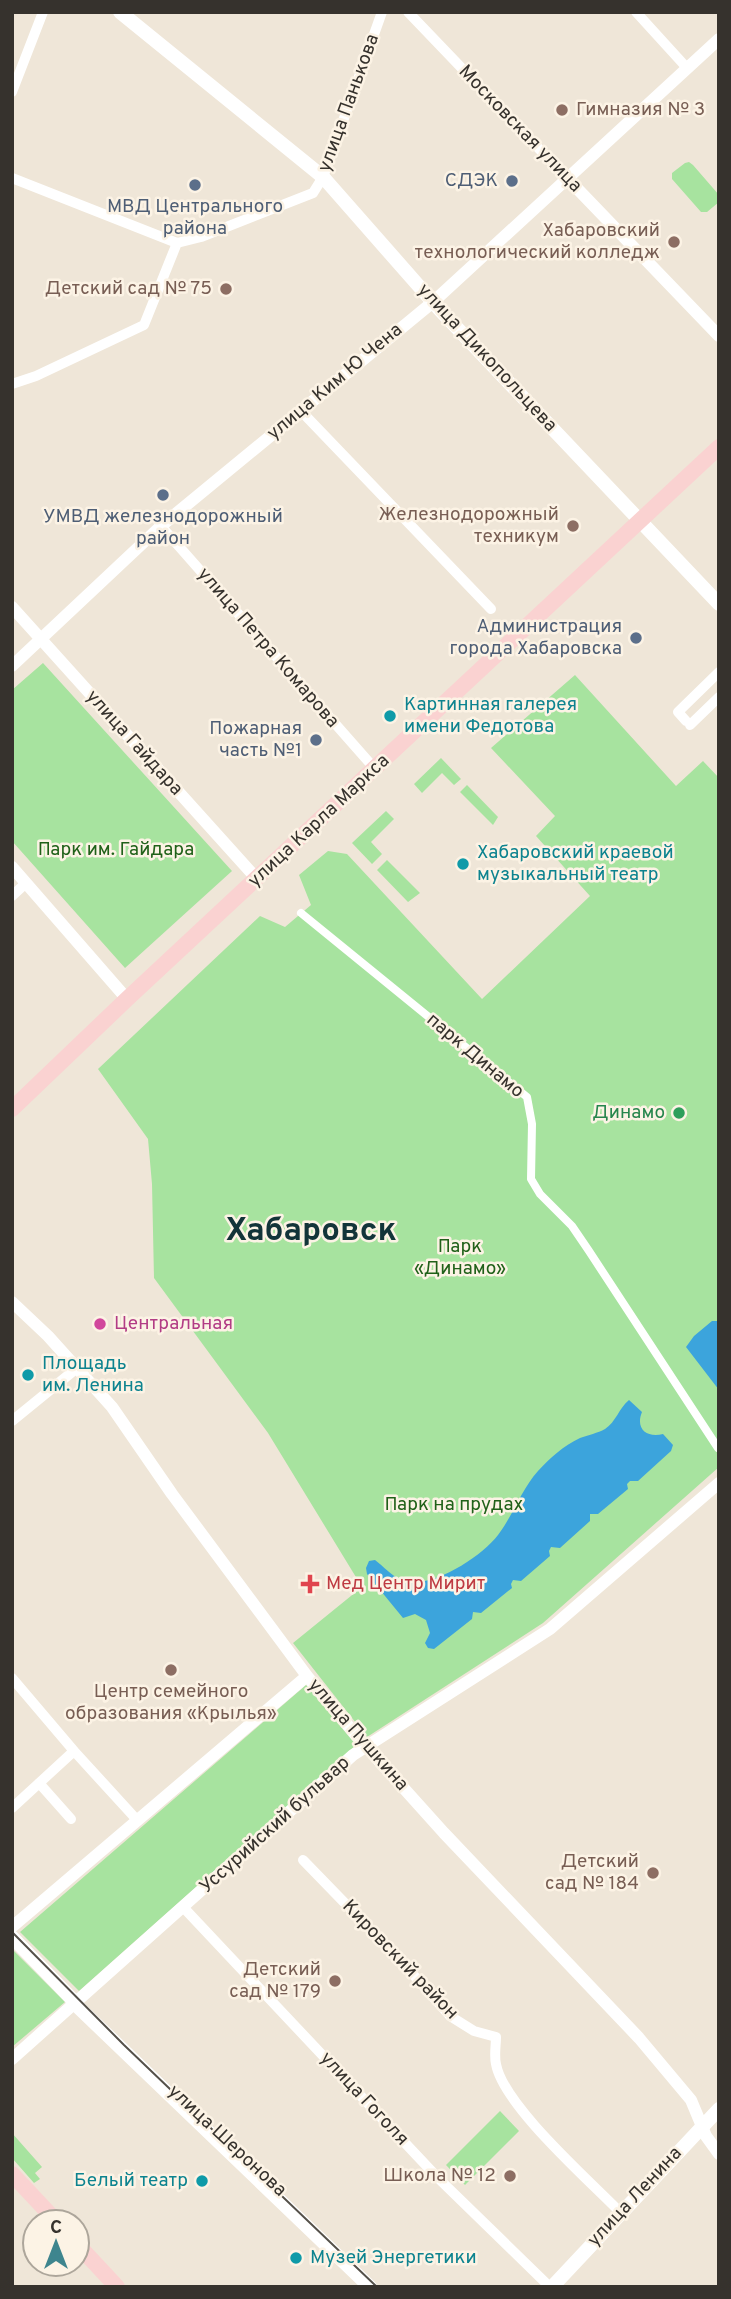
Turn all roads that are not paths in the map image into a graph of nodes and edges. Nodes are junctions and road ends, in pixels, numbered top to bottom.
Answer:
1 (43, 12) edge
2 (120, 12) edge
3 (382, 12) edge
4 (408, 12) edge
5 (636, 12) edge
6 (719, 39) edge
7 (687, 68) junction
8 (12, 92) edge
9 (323, 177) junction
10 (567, 177) junction
11 (12, 178) edge
12 (177, 243) junction
13 (433, 302) junction
14 (719, 336) edge
15 (12, 384) edge
16 (301, 411) junction
17 (719, 447) edge
18 (639, 522) junction
19 (162, 526) junction
20 (719, 604) edge
21 (12, 607) edge
22 (492, 609) dead end
23 (42, 640) junction
24 (12, 666) edge
25 (719, 672) edge
26 (701, 689) junction
27 (716, 700) edge
28 (375, 769) junction
29 (12, 867) edge
30 (257, 879) junction
31 (26, 883) junction
32 (12, 896) edge
33 (302, 913) dead end
34 (127, 999) junction
35 (12, 1109) edge
36 (12, 1302) edge
37 (77, 1368) junction
38 (12, 1421) edge
39 (718, 1448) edge
40 (719, 1483) edge
41 (307, 1676) junction
42 (12, 1678) edge
43 (366, 1745) junction
44 (74, 1751) junction
45 (39, 1783) junction
46 (12, 1808) edge
47 (71, 1819) dead end
48 (137, 1820) junction
49 (303, 1860) dead end
50 (183, 1907) junction
51 (12, 1927) edge
52 (12, 1937) edge
53 (75, 2001) junction
54 (12, 2059) edge
55 (719, 2109) edge
56 (703, 2125) junction
57 (719, 2154) edge
58 (12, 2174) edge
59 (44, 2208) edge
60 (621, 2213) junction
61 (91, 2259) edge
62 (117, 2287) edge
63 (370, 2287) edge
64 (381, 2287) edge
65 (551, 2287) edge

1 - 8 street
2 - 9 main road, улица Дикопольцева
3 - 9 street, улица Панькова
4 - 10 street, Московская улица
5 - 7 street
6 - 7 street, улица Ким Ю Чена
7 - 10 street, улица Ким Ю Чена
9 - 12 street, улица Панькова
9 - 13 main road, улица Дикопольцева
10 - 13 street, улица Ким Ю Чена
10 - 14 street, Московская улица
11 - 12 street
12 - 15 street
13 - 16 street, улица Ким Ю Чена
13 - 18 main road, улица Дикопольцева
16 - 19 street, улица Ким Ю Чена
16 - 22 street
17 - 18 main road, улица Карла Маркса
18 - 20 main road, улица Дикопольцева
18 - 28 main road, улица Карла Маркса
19 - 23 street, улица Ким Ю Чена
19 - 28 street, улица Петра Комарова
21 - 23 street, улица Гайдара
23 - 24 street, улица Ким Ю Чена
23 - 30 street, улица Гайдара
25 - 26 street
26 - 27 street
26 - 27 street
28 - 30 main road, улица Карла Маркса
29 - 31 street
30 - 34 main road, улица Карла Маркса
31 - 32 street
31 - 34 street
33 - 39 street, парк Динамо
34 - 35 main road, улица Карла Маркса
36 - 37 street, улица Пушкина
37 - 38 street
37 - 41 street, улица Пушкина
40 - 43 street, Уссурийский бульвар
41 - 43 street, улица Пушкина
41 - 48 street
42 - 44 street
43 - 50 street, Уссурийский бульвар
43 - 56 street, улица Пушкина
44 - 45 street
44 - 48 street
45 - 46 street
45 - 47 street
48 - 51 street
49 - 60 street, Кировский район
50 - 53 street, Уссурийский бульвар
50 - 65 street, улица Гоголя
52 - 53 main road, улица Шеронова
53 - 54 street, Уссурийский бульвар
53 - 63 main road, улица Шеронова
53 - 64 main road, улица Шеронова
55 - 56 main road, улица Ленина
56 - 57 street, улица Пушкина
56 - 60 main road, улица Ленина
58 - 59 main road
60 - 65 main road, улица Ленина
61 - 62 main road

